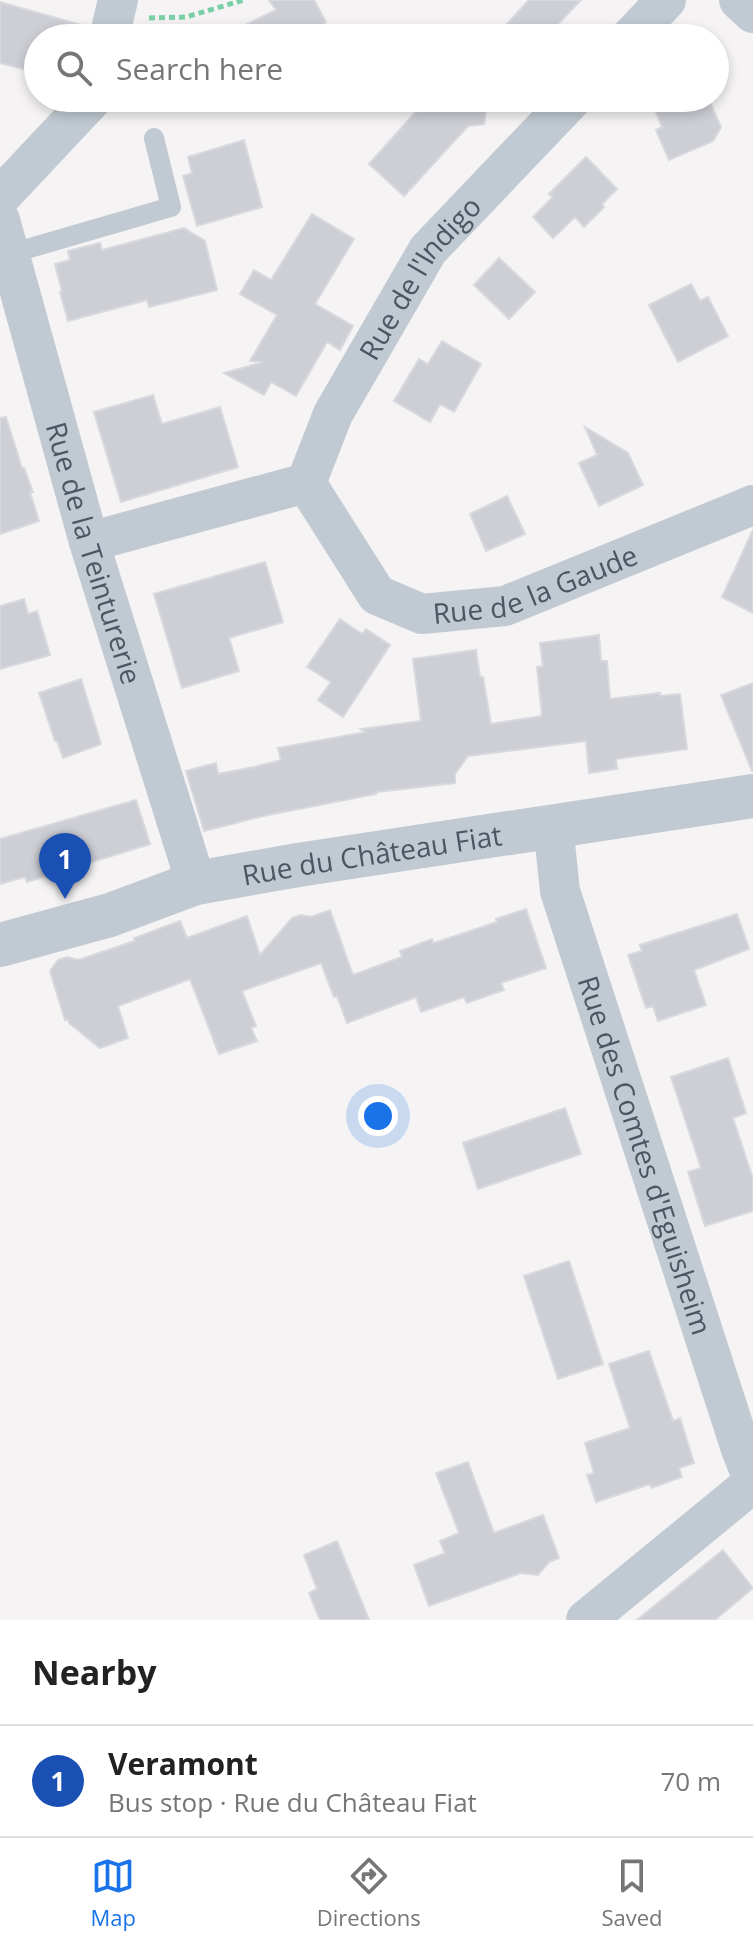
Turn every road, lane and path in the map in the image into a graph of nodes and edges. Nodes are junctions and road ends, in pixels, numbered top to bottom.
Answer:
1 (244, 0) edge
2 (666, 0) edge
3 (739, 0) edge
4 (753, 13) edge
5 (114, 19) edge
6 (643, 24) edge
7 (80, 112) edge
8 (560, 112) edge
9 (154, 138) dead end
10 (0, 197) edge
11 (5, 237) edge
12 (306, 483) junction
13 (753, 505) edge
14 (89, 542) junction
15 (753, 796) edge
16 (553, 825) junction
17 (196, 883) junction
18 (0, 945) edge
19 (753, 1482) edge
20 (586, 1620) edge

1 - 5 path
2 - 6 street
3 - 4 street
7 - 10 street
8 - 12 street, Rue de l'Indigo
9 - 11 lane
11 - 14 street, Rue de la Teinturerie
12 - 13 street, Rue de la Gaude
12 - 14 street
14 - 17 street, Rue de la Teinturerie
15 - 16 street, Rue du Château Fiat
16 - 17 street, Rue du Château Fiat
16 - 19 street, Rue des Comtes d'Eguisheim
17 - 18 street, Rue du Château Fiat
19 - 20 street

